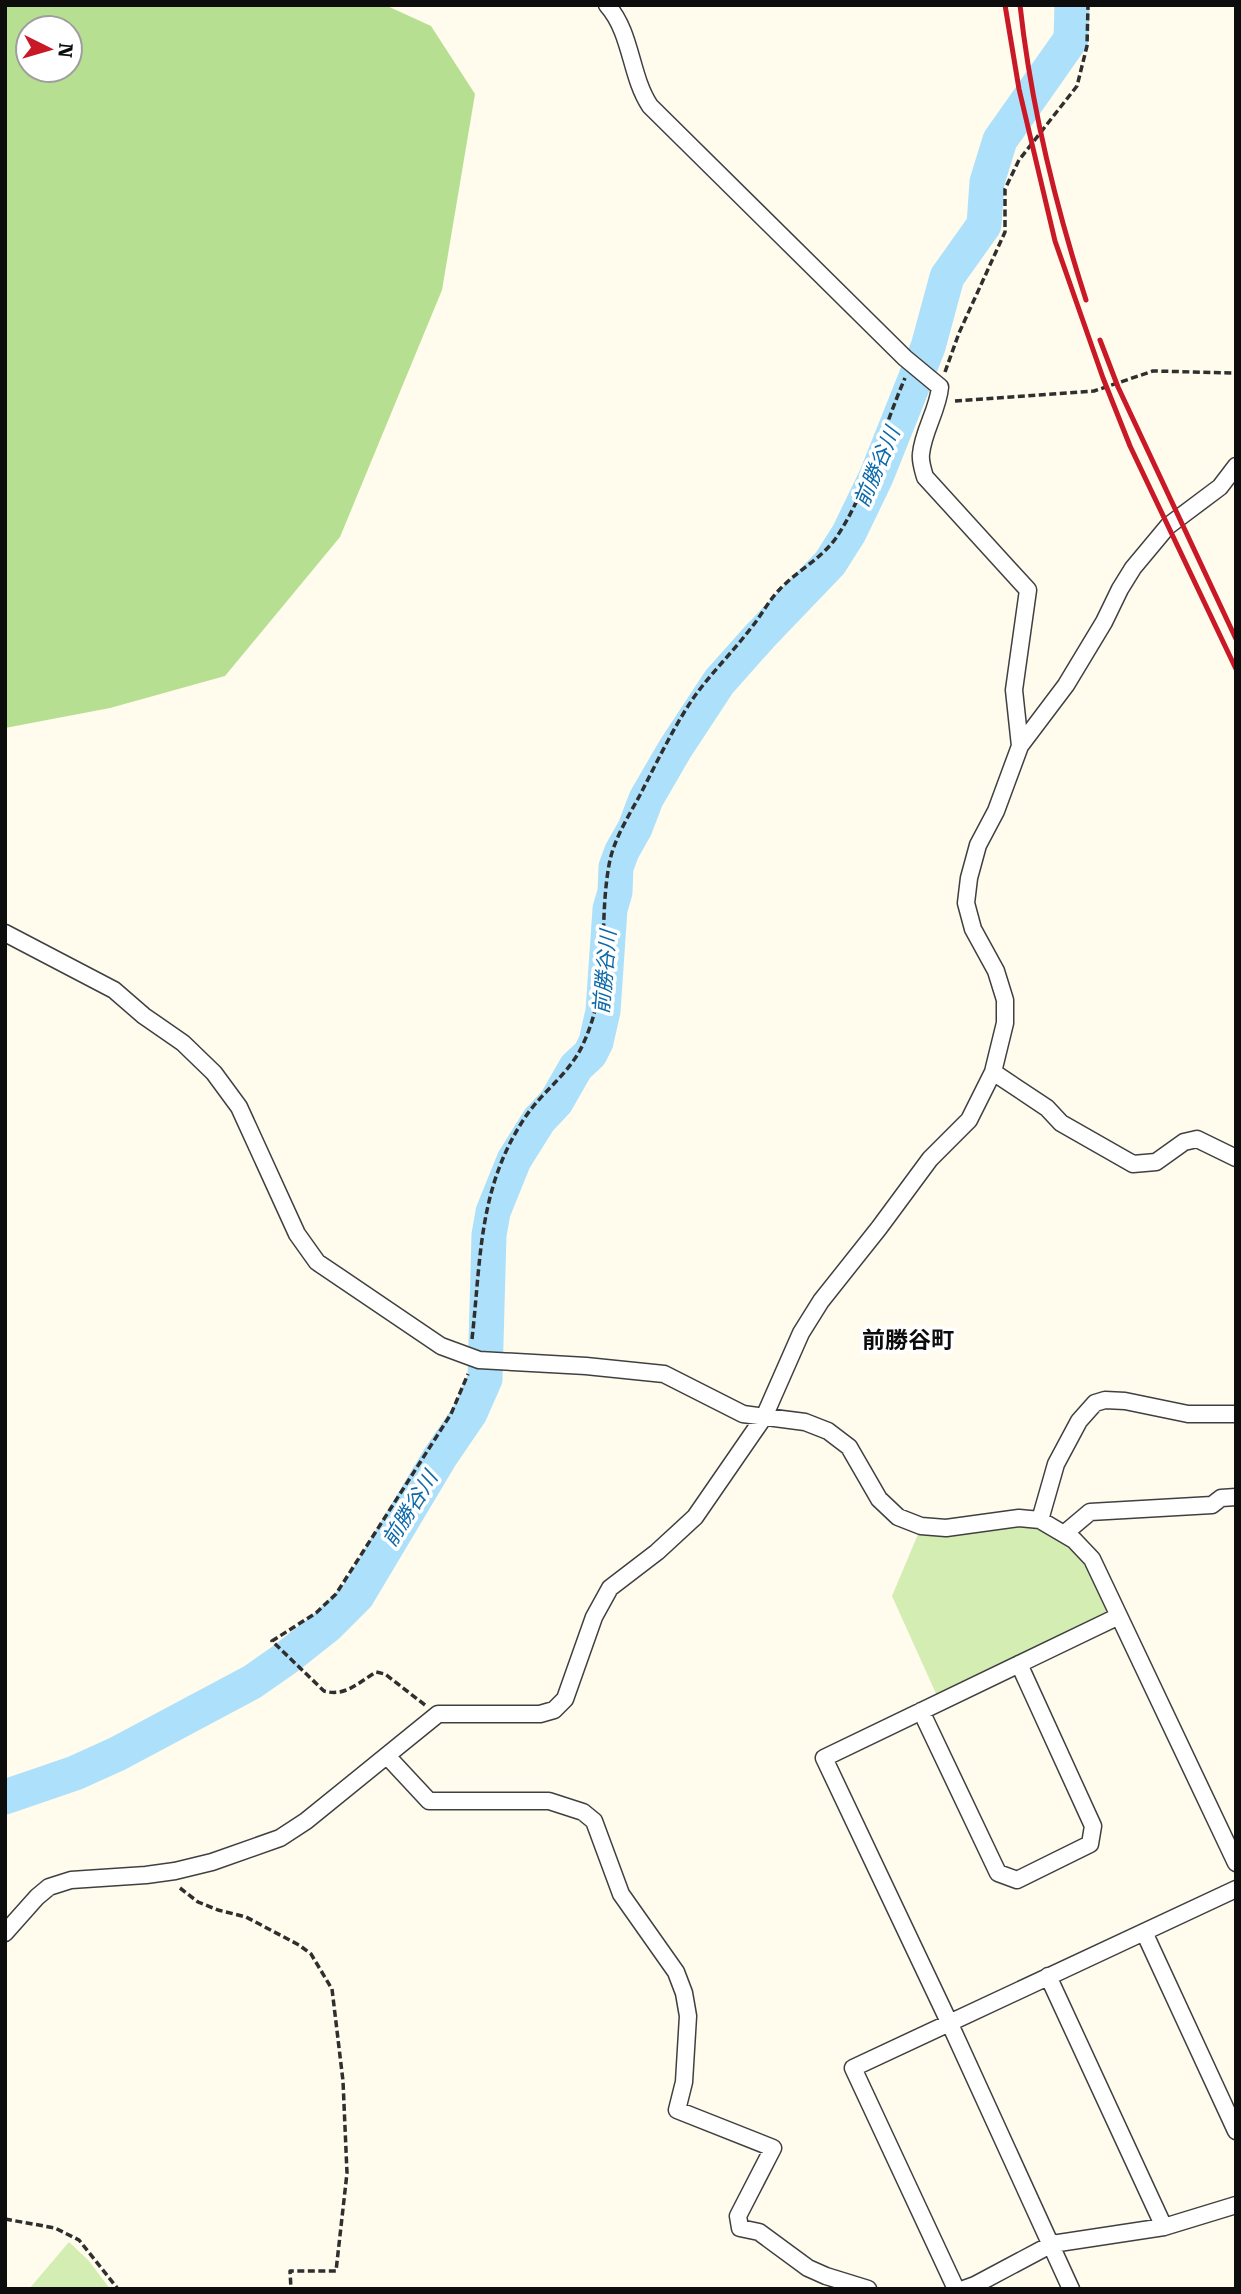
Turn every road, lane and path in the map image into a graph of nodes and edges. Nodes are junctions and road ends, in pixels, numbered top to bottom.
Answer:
1 (607, 5) edge
2 (1088, 5) edge
3 (912, 363) junction
4 (1236, 373) edge
5 (939, 394) junction
6 (1236, 466) edge
7 (1020, 746) junction
8 (5, 933) edge
9 (993, 1072) junction
10 (1236, 1158) edge
11 (473, 1358) junction
12 (1236, 1414) edge
13 (764, 1417) junction
14 (1236, 1497) edge
15 (1040, 1520) junction
16 (1065, 1533) junction
17 (1119, 1616) junction
18 (1019, 1664) junction
19 (921, 1711) junction
20 (438, 1714) junction
21 (388, 1757) junction
22 (1236, 1863) edge
23 (162, 1873) junction
24 (1236, 1889) edge
25 (1144, 1932) junction
26 (5, 1933) edge
27 (1048, 1976) junction
28 (950, 2022) junction
29 (1236, 2131) edge
30 (1236, 2205) edge
31 (5, 2219) edge
32 (1164, 2227) junction
33 (1052, 2244) junction
34 (118, 2289) edge
35 (291, 2289) edge
36 (869, 2289) edge
37 (956, 2289) edge
38 (964, 2289) edge
39 (1071, 2289) edge

1 - 3 street
2 - 5 path
3 - 5 street
3 - 11 path
4 - 5 path
5 - 7 street
6 - 7 street
7 - 9 street
8 - 11 street
9 - 10 street
9 - 13 street
11 - 13 street
11 - 20 path
12 - 15 street
13 - 15 street
13 - 20 street
14 - 16 street
15 - 16 street
16 - 17 street
17 - 18 street
17 - 22 street
18 - 19 street
18 - 19 street
19 - 28 street
20 - 21 street
21 - 23 street
21 - 36 street
23 - 26 street
23 - 35 path
24 - 25 street
25 - 27 street
25 - 29 street
27 - 28 street
27 - 32 street
28 - 33 street
28 - 37 street
30 - 32 street
31 - 34 path
32 - 33 street
33 - 38 street
33 - 39 street

